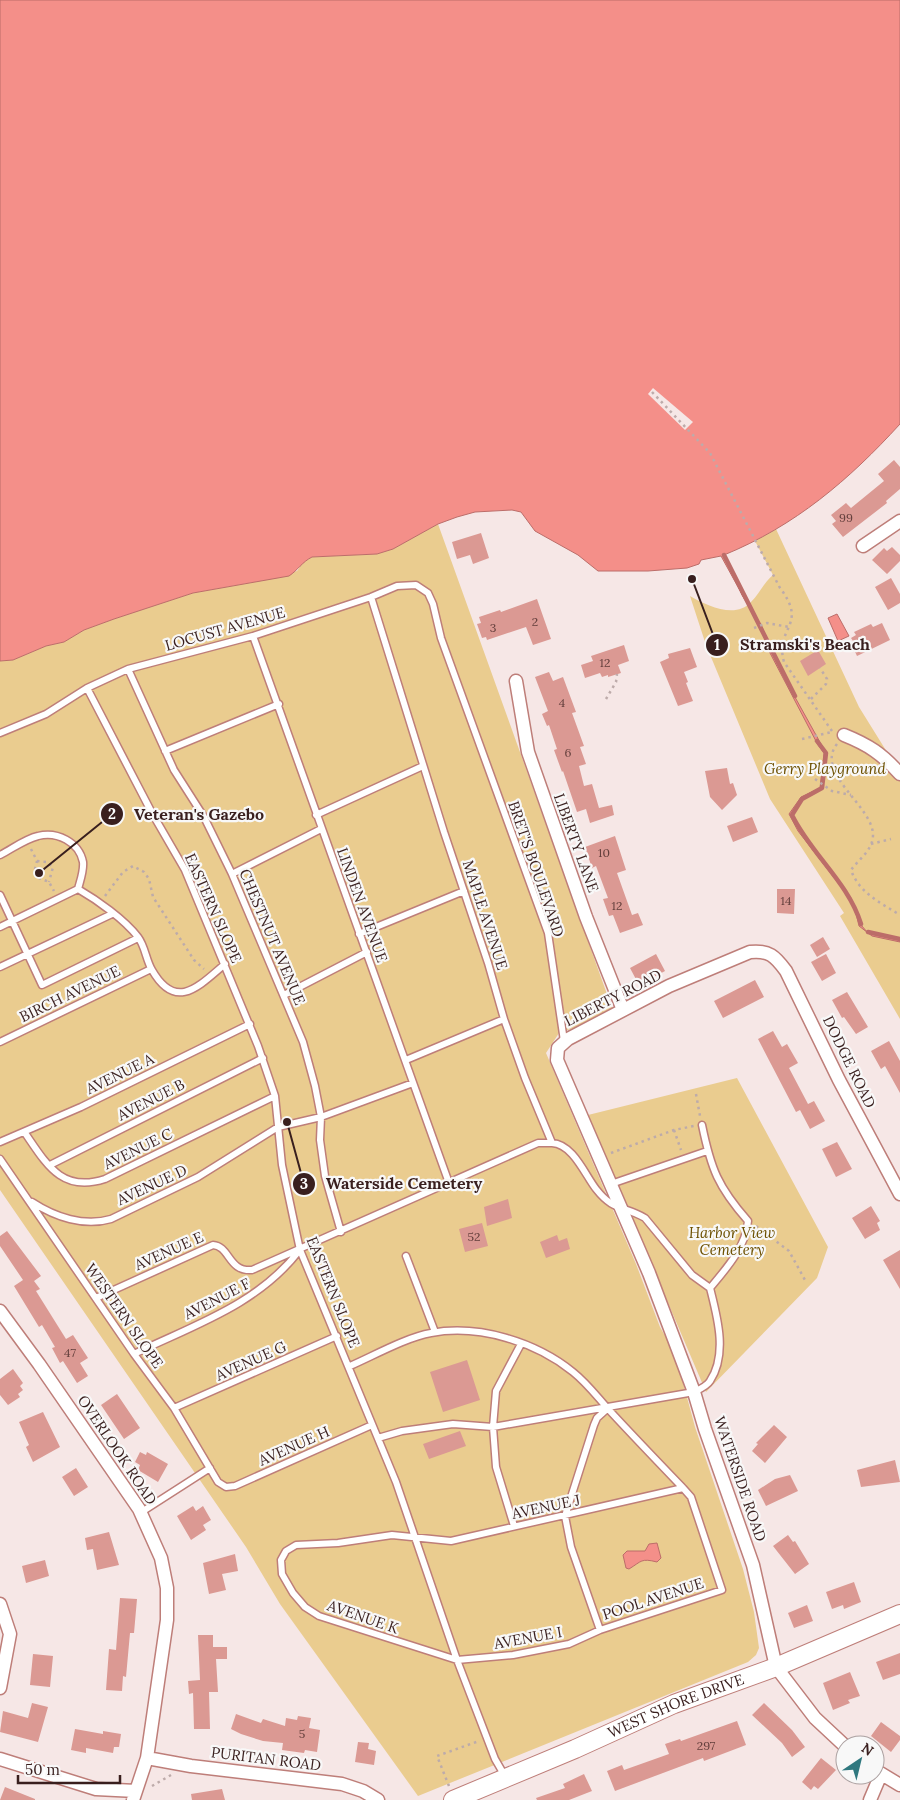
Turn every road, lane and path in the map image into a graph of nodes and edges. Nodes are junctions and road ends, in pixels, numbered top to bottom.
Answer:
1 (652, 392) dead end
2 (900, 521) edge
3 (863, 546) dead end
4 (371, 597) junction
5 (789, 627) junction
6 (754, 628) dead end
7 (254, 636) junction
8 (820, 668) dead end
9 (128, 669) junction
10 (617, 674) dead end
11 (516, 681) dead end
12 (87, 688) junction
13 (606, 699) dead end
14 (811, 699) junction
15 (279, 704) junction
16 (838, 733) junction
17 (0, 734) edge
18 (475, 738) joint
19 (802, 739) dead end
20 (165, 751) junction
21 (423, 766) junction
22 (900, 774) edge
23 (816, 779) dead end
24 (851, 795) junction
25 (316, 815) junction
26 (321, 829) junction
27 (891, 839) dead end
28 (27, 841) junction
29 (871, 844) junction
30 (0, 854) edge
31 (37, 862) junction
32 (232, 874) junction
33 (78, 889) junction
34 (464, 891) junction
35 (0, 895) edge
36 (99, 902) junction
37 (112, 914) junction
38 (900, 915) edge
39 (12, 921) junction
40 (0, 927) edge
41 (359, 934) junction
42 (138, 938) junction
43 (762, 951) joint
44 (367, 952) junction
45 (29, 954) junction
46 (225, 964) junction
47 (0, 967) edge
48 (152, 969) junction
49 (212, 974) junction
50 (284, 995) junction
51 (623, 1010) junction
52 (504, 1019) junction
53 (250, 1024) junction
54 (564, 1041) junction
55 (0, 1042) edge
56 (263, 1058) junction
57 (406, 1060) junction
58 (413, 1084) junction
59 (696, 1094) dead end
60 (275, 1096) junction
61 (321, 1117) junction
62 (702, 1125) junction
63 (278, 1127) junction
64 (674, 1130) junction
65 (25, 1133) junction
66 (0, 1142) edge
67 (552, 1143) junction
68 (707, 1152) junction
69 (611, 1153) dead end
70 (684, 1158) junction
71 (0, 1159) edge
72 (50, 1165) junction
73 (449, 1182) junction
74 (611, 1184) junction
75 (900, 1194) edge
76 (29, 1200) junction
77 (621, 1208) junction
78 (748, 1221) junction
79 (341, 1232) junction
80 (300, 1250) junction
81 (406, 1256) dead end
82 (805, 1280) dead end
83 (710, 1288) junction
84 (96, 1298) junction
85 (0, 1311) edge
86 (435, 1332) junction
87 (338, 1336) junction
88 (521, 1344) junction
89 (134, 1354) junction
90 (350, 1366) junction
91 (694, 1392) junction
92 (174, 1408) junction
93 (608, 1408) junction
94 (372, 1425) junction
95 (493, 1427) junction
96 (378, 1438) junction
97 (210, 1468) junction
98 (226, 1487) joint
99 (683, 1488) junction
100 (140, 1513) junction
101 (565, 1516) junction
102 (514, 1526) junction
103 (414, 1536) junction
104 (0, 1604) edge
105 (900, 1614) edge
106 (600, 1630) junction
107 (456, 1660) junction
108 (776, 1667) junction
109 (0, 1688) edge
110 (835, 1737) edge
111 (487, 1738) junction
112 (0, 1758) edge
113 (147, 1758) junction
114 (180, 1764) junction
115 (885, 1776) edge
116 (506, 1779) junction
117 (874, 1785) edge
118 (900, 1785) edge
119 (139, 1794) edge
120 (481, 1795) edge
121 (378, 1800) edge
122 (453, 1800) edge
123 (870, 1800) edge

1 - 5 path
2 - 3 street
4 - 7 lane, LOCUST AVENUE
4 - 18 lane, LOCUST AVENUE
4 - 21 lane, MAPLE AVENUE
5 - 6 path
5 - 14 path
7 - 9 lane, LOCUST AVENUE
7 - 15 lane, LINDEN AVENUE
8 - 14 path
9 - 12 lane, LOCUST AVENUE
9 - 20 lane, CHESTNUT AVENUE
10 - 13 path
11 - 51 street, LIBERTY LANE
12 - 17 lane, LOCUST AVENUE
12 - 46 lane, EASTERN SLOPE
14 - 16 path
15 - 20 lane
15 - 25 lane, LINDEN AVENUE
16 - 19 path
16 - 22 street
16 - 24 path
18 - 54 lane, BRET'S BOULEVARD
20 - 32 lane, CHESTNUT AVENUE
21 - 25 lane
21 - 34 lane, MAPLE AVENUE
23 - 24 path
24 - 29 path
25 - 26 lane, LINDEN AVENUE
26 - 32 lane
26 - 41 lane, LINDEN AVENUE
27 - 29 path
28 - 30 lane
28 - 31 path
28 - 33 lane
29 - 38 path
31 - 31 path
32 - 50 lane, CHESTNUT AVENUE
33 - 36 lane
33 - 39 lane
34 - 41 lane
34 - 52 lane, MAPLE AVENUE
35 - 39 lane
36 - 37 lane
36 - 49 path
37 - 42 lane
37 - 45 lane
39 - 40 lane
39 - 45 lane
41 - 44 lane, LINDEN AVENUE
42 - 45 lane
42 - 48 lane
43 - 51 street, LIBERTY ROAD
43 - 75 street, DODGE ROAD
44 - 50 lane
44 - 57 lane, LINDEN AVENUE
45 - 47 lane
46 - 49 lane
46 - 53 lane, EASTERN SLOPE
48 - 49 lane
48 - 55 lane, BIRCH AVENUE
50 - 61 lane, CHESTNUT AVENUE
51 - 54 street, LIBERTY ROAD
52 - 57 lane
52 - 67 lane, MAPLE AVENUE
53 - 56 lane, EASTERN SLOPE
53 - 65 lane, AVENUE A
54 - 74 street, LIBERTY ROAD
56 - 60 lane, EASTERN SLOPE
56 - 72 lane, AVENUE B
57 - 58 lane, LINDEN AVENUE
58 - 61 lane, AVENUE D
58 - 73 lane, LINDEN AVENUE
59 - 62 path
60 - 63 lane, EASTERN SLOPE
60 - 72 lane, AVENUE C
61 - 63 lane, AVENUE D
61 - 79 lane, CHESTNUT AVENUE
62 - 64 path
62 - 68 lane
63 - 76 lane, AVENUE D
63 - 80 lane, EASTERN SLOPE
64 - 69 path
64 - 70 path
65 - 66 lane, AVENUE A
65 - 72 lane, AVENUE C
67 - 73 lane
67 - 77 lane
68 - 70 lane
68 - 78 lane
70 - 74 lane
71 - 76 lane, WESTERN SLOPE
73 - 79 lane
74 - 77 street, LIBERTY ROAD
76 - 84 lane, WESTERN SLOPE
77 - 83 lane
77 - 91 street, WATERSIDE ROAD
78 - 82 path
78 - 83 lane
79 - 80 lane
80 - 84 lane, AVENUE E
80 - 87 lane, EASTERN SLOPE
80 - 89 lane, AVENUE F
81 - 86 lane
83 - 91 lane
84 - 89 lane, WESTERN SLOPE
85 - 100 street, OVERLOOK ROAD
86 - 88 lane
86 - 90 lane
87 - 90 lane, EASTERN SLOPE
87 - 92 lane, AVENUE G
88 - 93 lane
88 - 95 lane
89 - 92 lane, WESTERN SLOPE
90 - 94 lane, EASTERN SLOPE
91 - 93 lane
91 - 108 street, WATERSIDE ROAD
92 - 97 lane, WESTERN SLOPE
93 - 95 lane
93 - 99 lane
93 - 101 lane
94 - 96 lane, EASTERN SLOPE
94 - 98 lane, AVENUE H
95 - 96 lane
95 - 102 lane
96 - 103 lane, EASTERN SLOPE
97 - 98 lane, WESTERN SLOPE
97 - 100 lane
99 - 101 lane, AVENUE J
99 - 106 lane, POOL AVENUE
100 - 113 street, OVERLOOK ROAD
101 - 102 lane, AVENUE J
101 - 106 lane, POOL AVENUE
102 - 103 lane, AVENUE J
103 - 107 lane, EASTERN SLOPE
103 - 107 lane, AVENUE K
104 - 109 street
105 - 108 street, WEST SHORE DRIVE
106 - 107 lane, AVENUE I
107 - 111 lane, EASTERN SLOPE
108 - 110 street, WATERSIDE ROAD
108 - 116 street, WEST SHORE DRIVE
111 - 116 lane, EASTERN SLOPE
111 - 122 path
112 - 119 street
113 - 114 street, PURITAN ROAD
113 - 119 street, OVERLOOK ROAD
114 - 119 path
114 - 121 street, PURITAN ROAD
115 - 118 street
116 - 120 street, WEST SHORE DRIVE
117 - 123 street
120 - 122 street, WEST SHORE DRIVE

